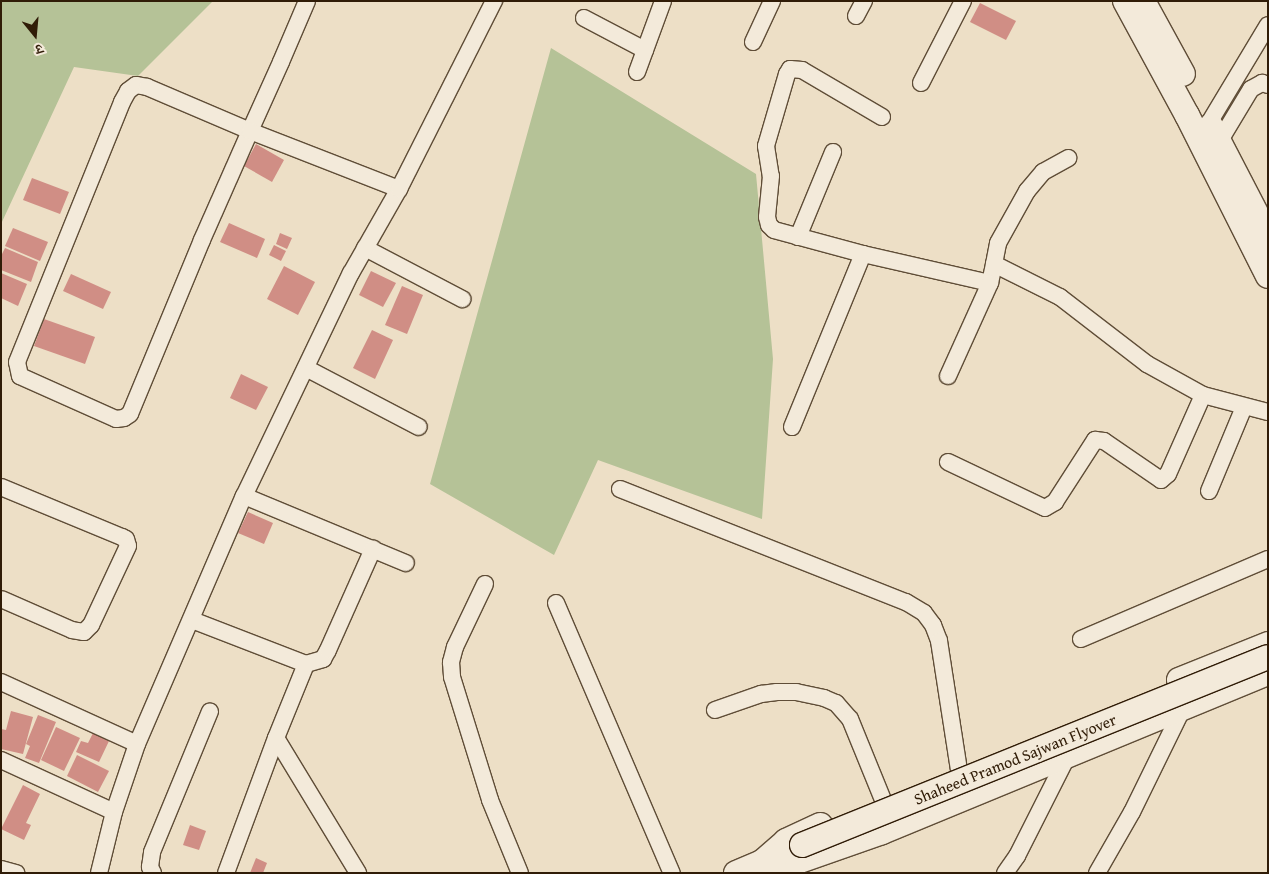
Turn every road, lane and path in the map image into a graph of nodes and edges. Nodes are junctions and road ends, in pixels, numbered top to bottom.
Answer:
1 (307, 1) edge
2 (494, 1) edge
3 (663, 1) edge
4 (772, 1) edge
5 (864, 1) edge
6 (963, 1) edge
7 (1125, 1) edge
8 (1143, 1) edge
9 (856, 16) dead end
10 (584, 18) dead end
11 (1268, 25) edge
12 (753, 42) dead end
13 (645, 50) junction
14 (637, 72) dead end
15 (921, 83) dead end
16 (1268, 85) edge
17 (882, 117) dead end
18 (250, 131) junction
19 (1214, 132) junction
20 (833, 152) dead end
21 (1068, 158) dead end
22 (399, 188) junction
23 (1268, 236) edge
24 (798, 237) junction
25 (365, 248) junction
26 (863, 254) junction
27 (994, 264) junction
28 (1268, 276) edge
29 (990, 283) junction
30 (462, 299) dead end
31 (306, 368) junction
32 (948, 376) dead end
33 (1203, 395) junction
34 (1244, 407) junction
35 (1268, 412) edge
36 (419, 427) dead end
37 (792, 427) dead end
38 (948, 462) dead end
39 (1, 487) edge
40 (620, 489) dead end
41 (1209, 492) dead end
42 (244, 496) junction
43 (373, 549) junction
44 (1268, 558) edge
45 (406, 563) dead end
46 (485, 584) dead end
47 (1, 599) edge
48 (556, 603) dead end
49 (192, 620) junction
50 (1081, 639) dead end
51 (1268, 644) edge
52 (1268, 657) edge
53 (306, 664) junction
54 (1268, 673) edge
55 (1, 682) edge
56 (1183, 708) junction
57 (715, 710) dead end
58 (210, 711) dead end
59 (276, 738) junction
60 (138, 744) junction
61 (1068, 755) junction
62 (1, 760) edge
63 (959, 770) junction
64 (883, 800) junction
65 (114, 812) junction
66 (762, 862) junction
67 (1, 869) edge
68 (16, 873) edge
69 (99, 873) edge
70 (153, 873) edge
71 (226, 873) edge
72 (358, 873) edge
73 (520, 873) edge
74 (672, 873) edge
75 (736, 873) edge
76 (1005, 873) edge
77 (1097, 873) edge

1 - 18 street
2 - 22 street
3 - 13 street
4 - 12 street
5 - 9 street
6 - 15 street
7 - 28 street
8 - 19 street
10 - 13 street
11 - 19 street
13 - 14 street
16 - 19 street
17 - 24 street
18 - 18 street
18 - 22 street
19 - 23 street
20 - 24 street
21 - 27 street
22 - 25 street
24 - 26 street
25 - 30 street
25 - 31 street
26 - 29 street
26 - 37 street
27 - 29 street
27 - 33 street
29 - 32 street
31 - 36 street
31 - 42 street
33 - 34 street
33 - 38 street
34 - 35 street
34 - 41 street
39 - 47 street
40 - 63 street
42 - 43 street
42 - 49 street
43 - 45 street
43 - 53 street
44 - 50 street
46 - 73 street
48 - 74 street
49 - 53 street
49 - 60 street
51 - 63 street
52 - 66 street, Shaheed Pramod Sajwan Flyover, bridge
53 - 59 street
54 - 56 street
55 - 60 street
56 - 61 street
56 - 77 street
57 - 64 street
58 - 70 street
59 - 71 street
59 - 72 street
60 - 65 street
61 - 66 street
61 - 76 street
62 - 65 street
63 - 64 street
64 - 66 street
65 - 69 street
66 - 75 street, Shaheed Pramod Sajwan Flyover
67 - 68 street

